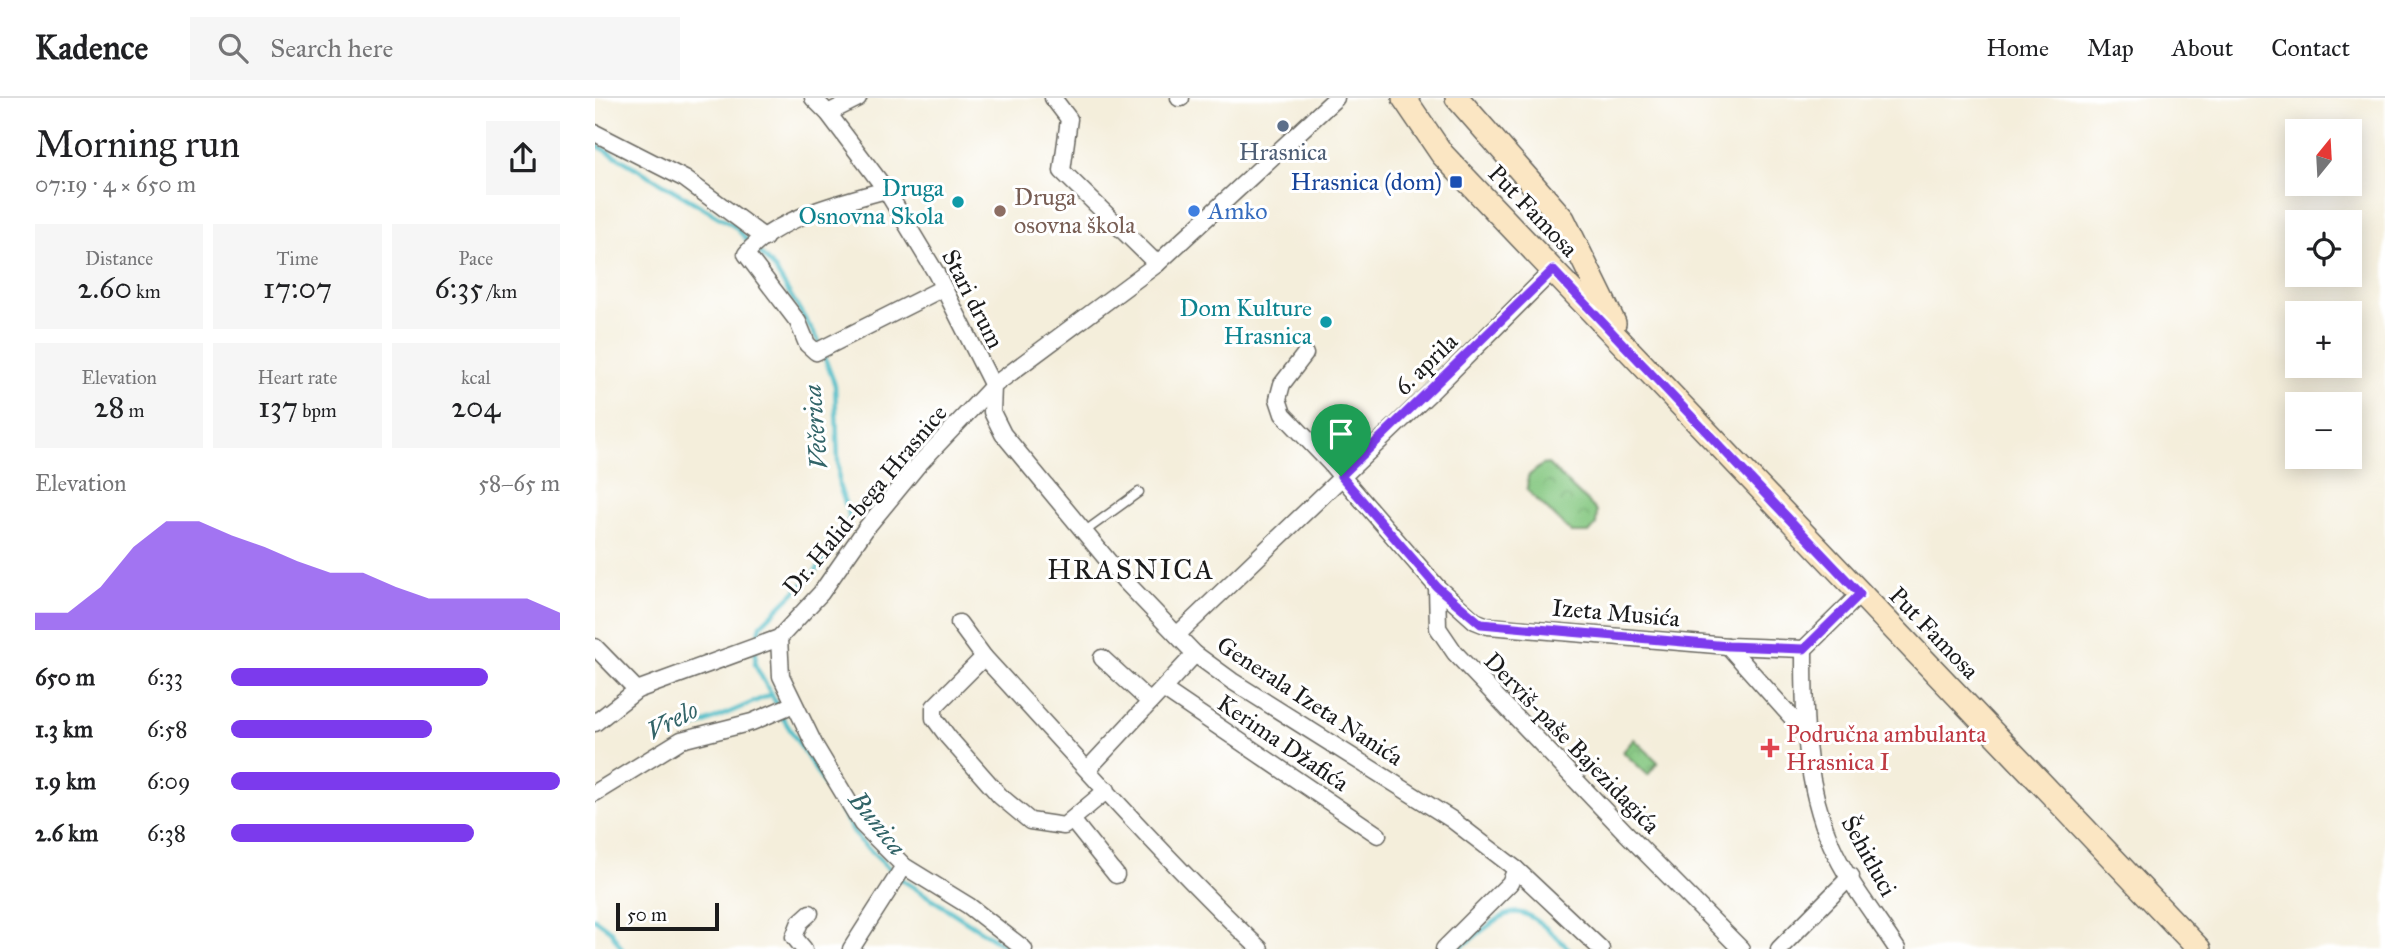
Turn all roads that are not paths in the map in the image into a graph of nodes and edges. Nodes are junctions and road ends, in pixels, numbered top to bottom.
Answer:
1 (813, 98) edge
2 (858, 98) edge
3 (1053, 98) edge
4 (1336, 98) edge
5 (1403, 98) edge
6 (1457, 98) edge
7 (828, 113) junction
8 (595, 133) edge
9 (886, 190) junction
10 (757, 244) junction
11 (1157, 264) junction
12 (1553, 270) junction
13 (943, 288) junction
14 (1305, 354) dead end
15 (1631, 354) junction
16 (993, 386) junction
17 (1341, 476) junction
18 (1139, 492) dead end
19 (1084, 532) junction
20 (1437, 587) junction
21 (1860, 594) junction
22 (959, 623) dead end
23 (1177, 635) junction
24 (772, 640) junction
25 (1728, 646) junction
26 (595, 647) edge
27 (1804, 649) junction
28 (1195, 654) junction
29 (984, 657) junction
30 (1102, 658) dead end
31 (1163, 689) junction
32 (637, 690) junction
33 (1150, 702) junction
34 (795, 704) junction
35 (595, 723) edge
36 (1804, 730) junction
37 (1088, 769) junction
38 (1107, 790) junction
39 (595, 793) edge
40 (1072, 820) junction
41 (1378, 835) dead end
42 (1516, 869) junction
43 (899, 873) junction
44 (1116, 875) dead end
45 (1851, 876) junction
46 (810, 913) dead end
47 (804, 949) edge
48 (851, 949) edge
49 (1024, 949) edge
50 (1260, 949) edge
51 (1444, 949) edge
52 (1601, 949) edge
53 (1741, 949) edge
54 (1779, 949) edge
55 (1896, 949) edge
56 (2199, 949) edge

1 - 7 street, Stari drum
2 - 7 street
3 - 11 street
4 - 11 street, Dr. Halid-bega Hrasnice
5 - 12 main road, Put Famosa
6 - 15 main road, Put Famosa
7 - 9 street, Stari drum
8 - 10 street
9 - 10 street
9 - 13 street, Stari drum
10 - 13 street
11 - 16 street, Dr. Halid-bega Hrasnice
12 - 15 main road, Put Famosa
12 - 17 street, 6. aprila
13 - 16 street, Stari drum
14 - 17 street
15 - 21 main road, Put Famosa
16 - 19 street, Generala Izeta Nanića
16 - 24 street, Dr. Halid-bega Hrasnice
17 - 20 street
17 - 23 street, 6. aprila
18 - 19 lane
19 - 23 street, Generala Izeta Nanića
20 - 25 street, Izeta Musića
20 - 53 street, Derviš-paše Bajezidagića
21 - 27 street
21 - 56 main road, Put Famosa
22 - 29 street
23 - 28 street, Generala Izeta Nanića
24 - 32 street, Dr. Halid-bega Hrasnice
24 - 34 street
25 - 27 street, Izeta Musića
25 - 36 street
26 - 32 street
27 - 36 street, Šehitluci
28 - 31 street
28 - 42 street, Generala Izeta Nanića
29 - 37 street
29 - 40 street
30 - 33 street
31 - 33 street
31 - 41 street, Kerima Džafića
32 - 35 street, Dr. Halid-bega Hrasnice
33 - 37 street
34 - 39 street
34 - 43 street
36 - 45 street, Šehitluci
37 - 38 street
38 - 40 street
38 - 50 street
40 - 44 street
42 - 51 street
42 - 52 street, Generala Izeta Nanića
43 - 48 street
43 - 49 street
45 - 54 street
45 - 55 street, Šehitluci
46 - 47 street

